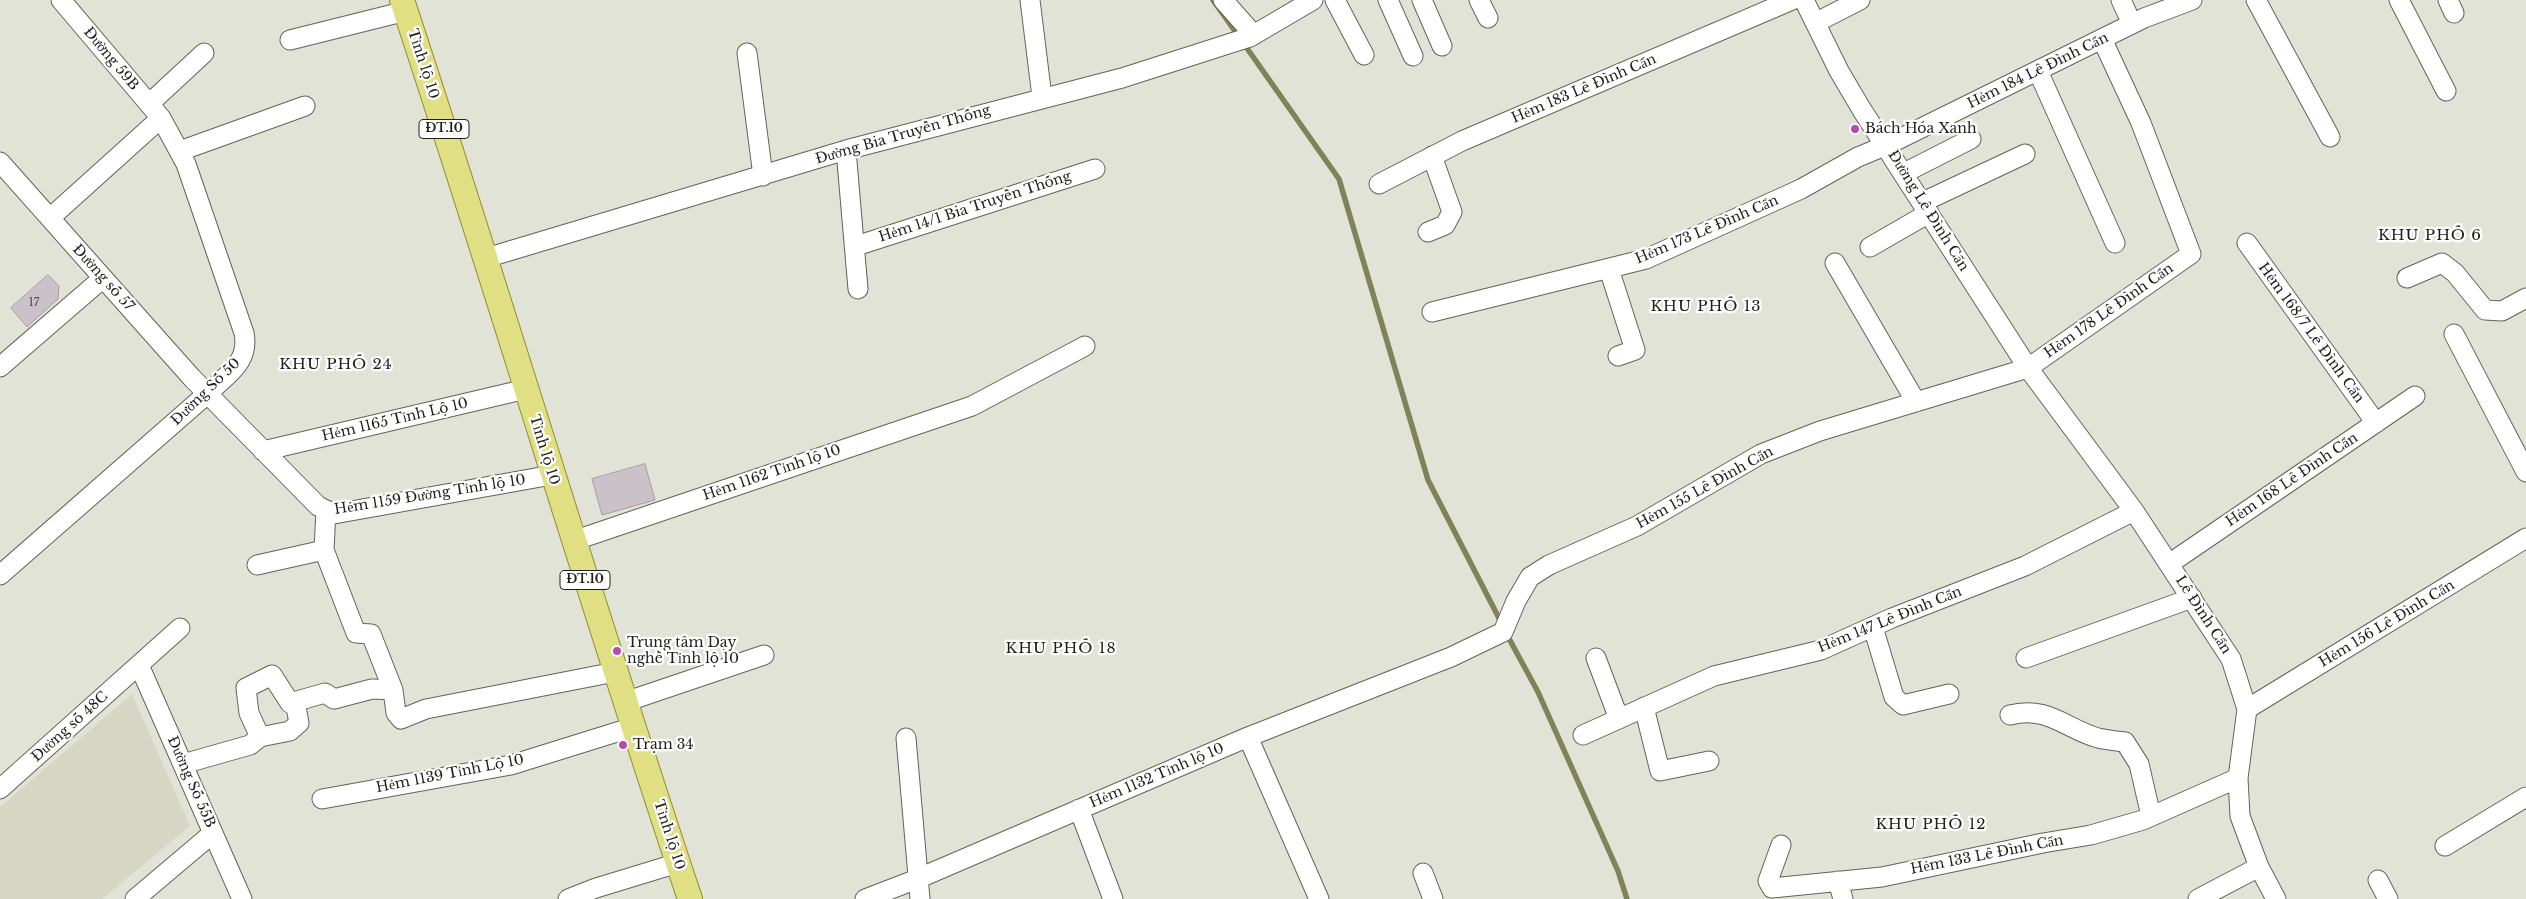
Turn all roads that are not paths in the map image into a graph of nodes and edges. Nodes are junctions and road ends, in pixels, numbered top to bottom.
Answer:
1 (61, 0) edge
2 (1030, 0) edge
3 (1224, 0) edge
4 (1313, 0) edge
5 (1335, 0) edge
6 (1388, 0) edge
7 (1422, 0) edge
8 (1479, 0) edge
9 (1792, 0) edge
10 (1804, 0) edge
11 (1860, 0) edge
12 (2121, 0) edge
13 (2256, 0) edge
14 (2399, 0) edge
15 (2185, 1) edge
16 (404, 6) edge
17 (1488, 18) dead end
18 (1815, 22) junction
19 (2132, 24) junction
20 (1252, 36) junction
21 (2102, 39) junction
22 (290, 40) dead end
23 (1442, 46) dead end
24 (204, 53) dead end
25 (747, 53) dead end
26 (1364, 55) dead end
27 (1412, 56) dead end
28 (2038, 70) junction
29 (2446, 92) dead end
30 (1042, 97) junction
31 (149, 104) junction
32 (305, 106) dead end
33 (161, 118) junction
34 (2330, 137) dead end
35 (1971, 139) dead end
36 (1886, 145) junction
37 (846, 150) junction
38 (180, 151) junction
39 (2025, 154) dead end
40 (1432, 156) junction
41 (0, 162) edge
42 (1095, 169) dead end
43 (1904, 174) junction
44 (763, 176) junction
45 (1379, 184) dead end
46 (1926, 207) junction
47 (50, 218) junction
48 (1428, 232) dead end
49 (2115, 243) dead end
50 (2247, 243) dead end
51 (856, 246) junction
52 (1870, 247) dead end
53 (486, 258) junction
54 (1834, 263) dead end
55 (1609, 269) junction
56 (103, 278) junction
57 (2407, 278) dead end
58 (858, 289) dead end
59 (2526, 298) edge
60 (1432, 312) dead end
61 (2454, 334) dead end
62 (1085, 346) dead end
63 (1618, 356) dead end
64 (0, 367) edge
65 (2028, 368) junction
66 (526, 390) junction
67 (207, 394) junction
68 (2415, 396) dead end
69 (1916, 402) junction
70 (2376, 423) junction
71 (263, 451) junction
72 (2526, 472) edge
73 (552, 475) junction
74 (326, 511) junction
75 (2134, 511) junction
76 (2526, 538) edge
77 (573, 541) junction
78 (324, 550) junction
79 (2169, 564) junction
80 (257, 565) dead end
81 (0, 575) edge
82 (2192, 598) junction
83 (1873, 627) junction
84 (180, 628) dead end
85 (764, 655) dead end
86 (1451, 656) joint
87 (1596, 658) dead end
88 (2026, 658) dead end
89 (139, 665) junction
90 (615, 672) junction
91 (393, 690) junction
92 (1949, 694) dead end
93 (295, 702) junction
94 (625, 702) junction
95 (1644, 707) junction
96 (2247, 709) junction
97 (2010, 715) dead end
98 (1619, 719) junction
99 (634, 727) junction
100 (1583, 735) dead end
101 (260, 737) junction
102 (1248, 737) junction
103 (906, 738) dead end
104 (1709, 761) dead end
105 (183, 764) junction
106 (2238, 778) junction
107 (0, 789) edge
108 (2526, 797) edge
109 (322, 799) dead end
110 (1079, 809) junction
111 (2151, 816) junction
112 (214, 833) junction
113 (1781, 845) dead end
114 (2445, 846) dead end
115 (678, 863) junction
116 (2259, 867) junction
117 (1423, 873) dead end
118 (917, 879) junction
119 (2378, 880) dead end
120 (1841, 890) edge
121 (136, 899) edge
122 (242, 899) edge
123 (568, 899) edge
124 (690, 899) edge
125 (865, 899) edge
126 (920, 899) edge
127 (1113, 899) edge
128 (1319, 899) edge
129 (1433, 899) edge
130 (2198, 899) edge
131 (2276, 899) edge
132 (2388, 899) edge

1 - 31 street, Đường 59B
2 - 30 street
3 - 20 street
4 - 20 street, Đường Bia Truyền Thống
5 - 26 street
6 - 27 street
7 - 23 street
8 - 17 street
9 - 40 street, Hẻm 183 Lê Đình Cẩn
10 - 18 street, Đường Lê Đình Cẩn
11 - 18 street
12 - 19 street
13 - 34 street
14 - 29 street
15 - 19 street, Hẻm 184 Lê Đình Cẩn
16 - 22 street
16 - 53 main road, Tỉnh lộ 10 / ĐT.10
18 - 36 street, Đường Lê Đình Cẩn
19 - 21 street, Hẻm 184 Lê Đình Cẩn
20 - 30 street, Đường Bia Truyền Thống
21 - 28 street, Hẻm 184 Lê Đình Cẩn
21 - 65 street, Hẻm 178 Lê Đình Cẩn
24 - 31 street
25 - 44 street
28 - 36 street, Hẻm 184 Lê Đình Cẩn
28 - 49 street
30 - 37 street, Đường Bia Truyền Thống
31 - 33 street, Đường 59B
32 - 38 street
33 - 38 street, Đường Số 50
33 - 47 street
35 - 43 street
36 - 43 street, Đường Lê Đình Cẩn
36 - 55 street, Hẻm 173 Lê Đình Cẩn
37 - 44 street, Đường Bia Truyền Thống
37 - 51 street
38 - 67 street, Đường Số 50
39 - 46 street
40 - 45 street, Hẻm 183 Lê Đình Cẩn
40 - 48 street
41 - 47 street, Đường số 57
42 - 51 street, Hẻm 14/1 Bia Truyền Thống
43 - 46 street, Đường Lê Đình Cẩn
44 - 53 street, Đường Bia Truyền Thống
46 - 52 street
46 - 65 street, Đường Lê Đình Cẩn
47 - 56 street, Đường số 57
50 - 70 street, Hẻm 168/7 Lê Đình Cẩn
51 - 58 street
53 - 66 main road, Tỉnh lộ 10 / ĐT.10
54 - 69 street
55 - 60 street, Hẻm 173 Lê Đình Cẩn
55 - 63 street
56 - 64 street
56 - 67 street, Đường số 57
57 - 59 street
61 - 72 street
62 - 77 street, Hẻm 1162 Tỉnh lộ 10
65 - 69 street, Hẻm 155 Lê Đình Cẩn
65 - 75 street, Lê Đình Cẩn
66 - 71 street, Hẻm 1165 Tỉnh Lộ 10
66 - 73 main road, Tỉnh lộ 10 / ĐT.10
67 - 71 street, Hẻm 1159 Đường Tỉnh lộ 10
67 - 81 street, Đường Số 50
68 - 70 street, Hẻm 168 Lê Đình Cẩn
69 - 86 street, Hẻm 155 Lê Đình Cẩn
70 - 79 street, Hẻm 168 Lê Đình Cẩn
71 - 74 street, Hẻm 1159 Đường Tỉnh lộ 10
73 - 74 street, Hẻm 1159 Đường Tỉnh lộ 10
73 - 77 main road, Tỉnh lộ 10 / ĐT.10
74 - 78 street
75 - 79 street, Lê Đình Cẩn
75 - 83 street, Hẻm 147 Lê Đình Cẩn
76 - 96 street, Hẻm 156 Lê Đình Cẩn
77 - 90 main road, Tỉnh lộ 10 / ĐT.10
78 - 80 street
78 - 91 street
79 - 82 street, Lê Đình Cẩn
82 - 88 street
82 - 96 street, Lê Đình Cẩn
83 - 92 street
83 - 95 street, Hẻm 147 Lê Đình Cẩn
84 - 89 street, Đường số 48C
85 - 94 street
86 - 102 street, Hẻm 1132 Tỉnh lộ 10
87 - 98 street
89 - 105 street, Đường Số 55B
89 - 107 street, Đường số 48C
90 - 91 street
90 - 94 main road, Tỉnh lộ 10 / ĐT.10
91 - 93 street
93 - 101 street
93 - 101 street
94 - 99 main road, Tỉnh lộ 10 / ĐT.10
95 - 98 street, Hẻm 147 Lê Đình Cẩn
95 - 104 street
96 - 106 street, Lê Đình Cẩn
97 - 111 street
98 - 100 street, Hẻm 147 Lê Đình Cẩn
99 - 109 street, Hẻm 1139 Tỉnh Lộ 10
99 - 115 main road, Tỉnh lộ 10 / ĐT.10
101 - 105 street
102 - 110 street, Hẻm 1132 Tỉnh lộ 10
102 - 128 street
103 - 118 street
105 - 112 street, Đường Số 55B
106 - 111 street, Hẻm 133 Lê Đình Cẩn
106 - 116 street, Lê Đình Cẩn
108 - 114 street
110 - 118 street, Hẻm 1132 Tỉnh lộ 10
110 - 127 street
111 - 120 street, Hẻm 133 Lê Đình Cẩn
112 - 121 street
112 - 122 street, Đường Số 55B
113 - 120 street, Hẻm 133 Lê Đình Cẩn
115 - 123 street
115 - 124 main road, Tỉnh lộ 10 / ĐT.10
116 - 130 street
116 - 131 street, Lê Đình Cẩn
117 - 129 street
118 - 125 street, Hẻm 1132 Tỉnh lộ 10
118 - 126 street
119 - 132 street

